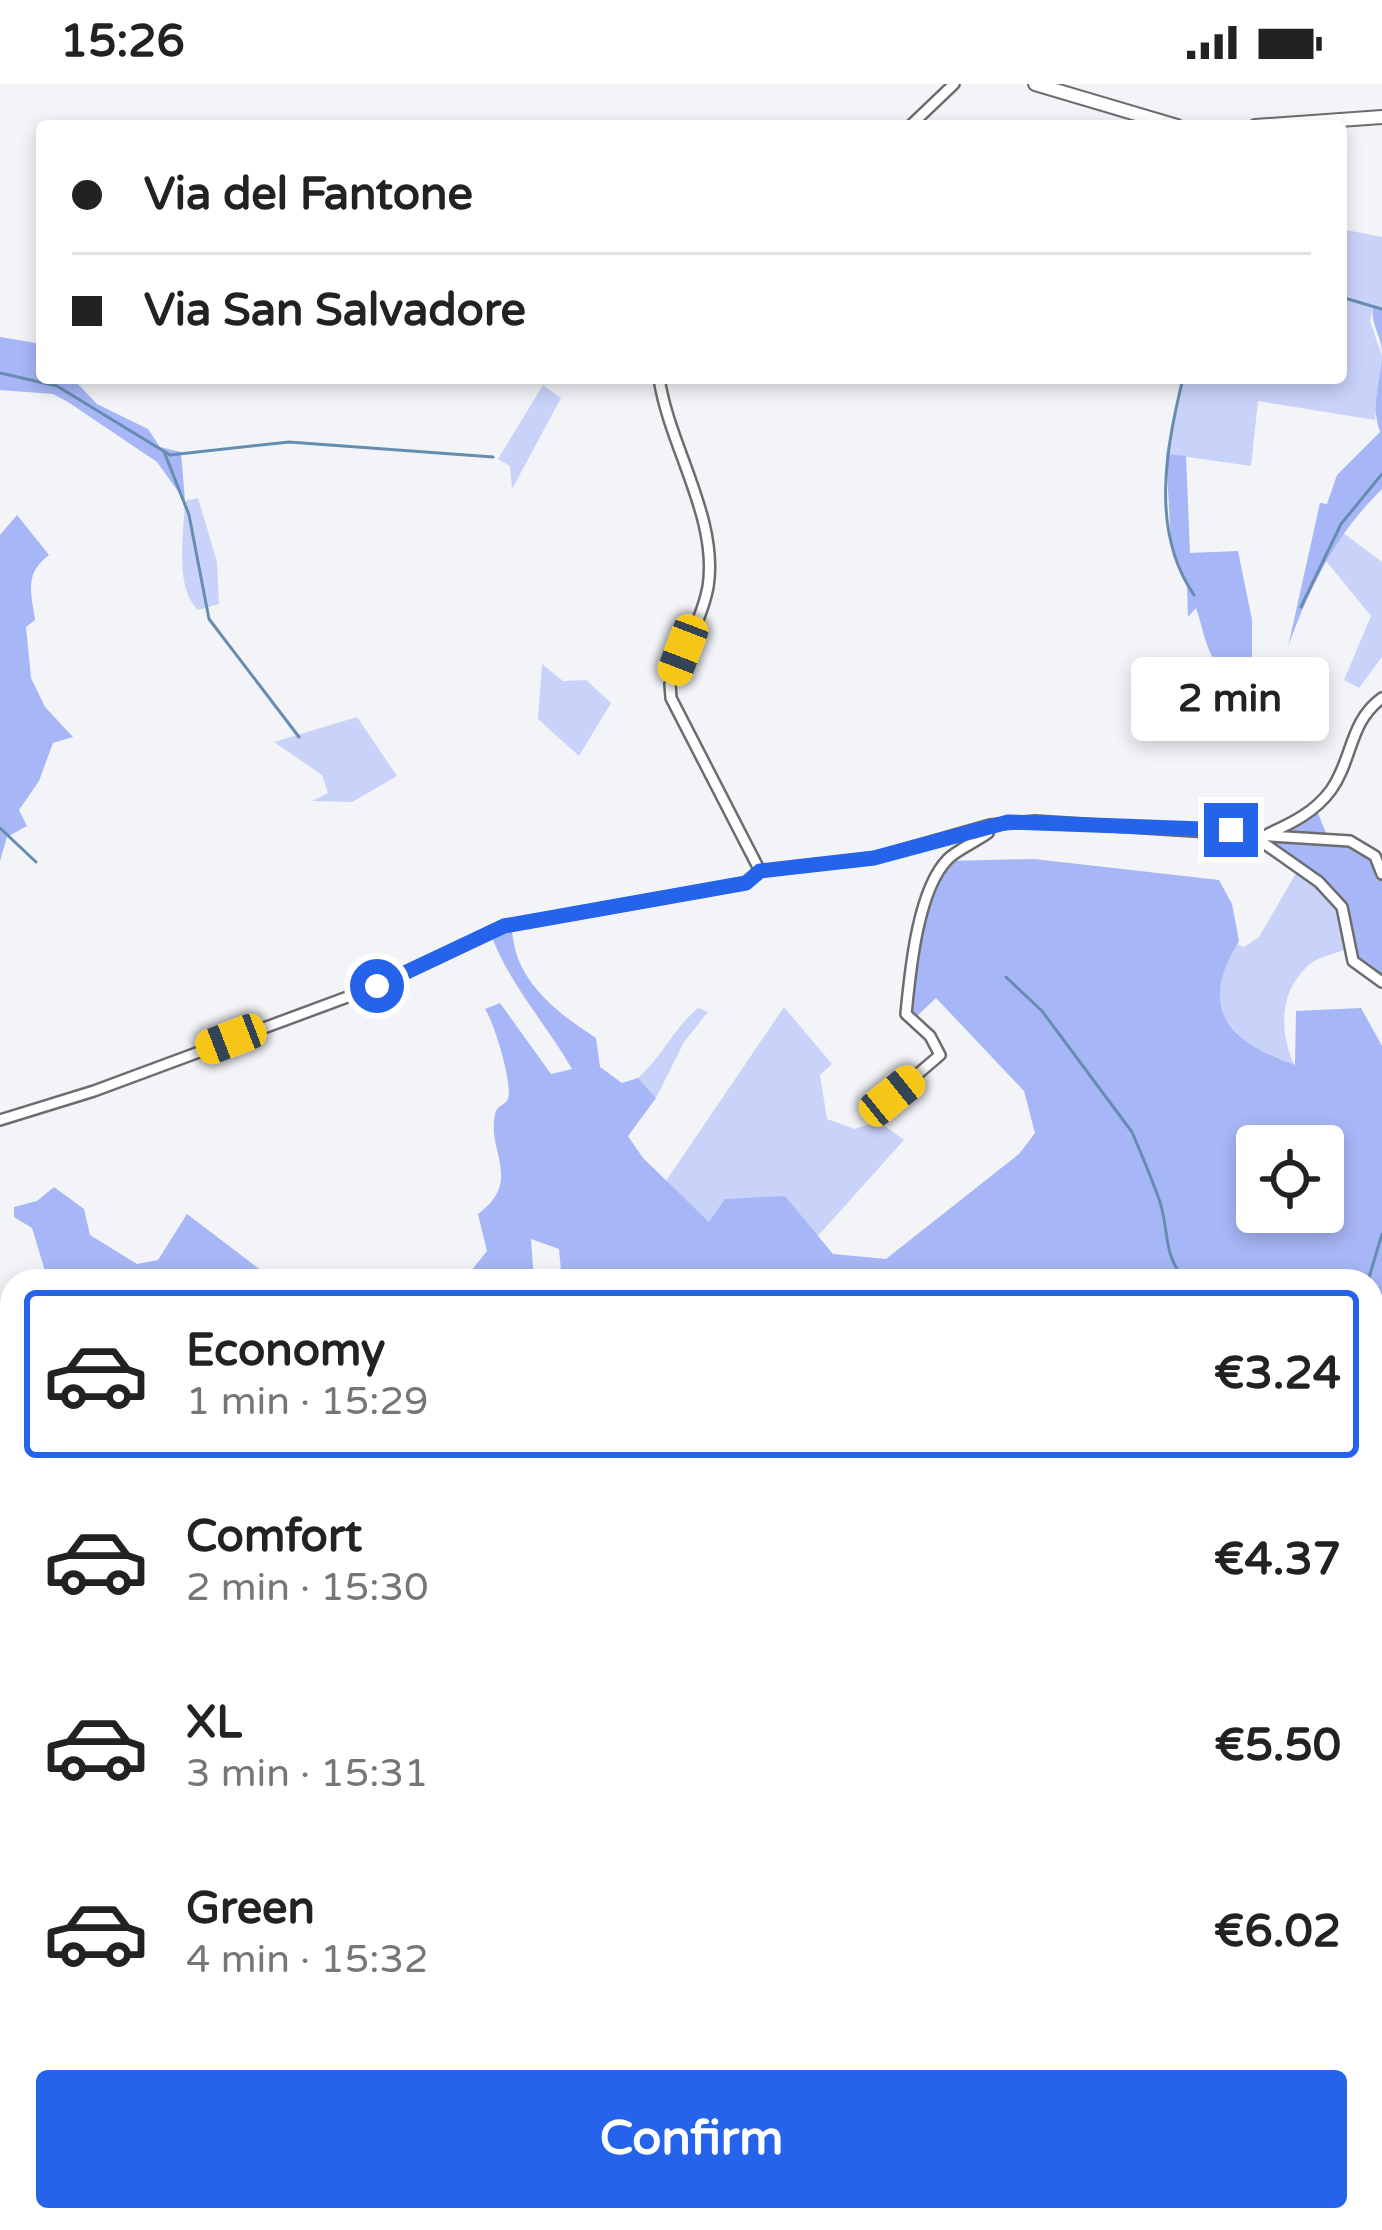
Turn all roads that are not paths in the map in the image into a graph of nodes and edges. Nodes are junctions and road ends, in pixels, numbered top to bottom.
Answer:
1 (954, 84) edge
2 (1035, 84) edge
3 (1382, 117) edge
4 (916, 120) edge
5 (1157, 120) edge
6 (1340, 120) edge
7 (660, 384) edge
8 (1382, 698) edge
9 (990, 825) junction
10 (1250, 834) junction
11 (1268, 834) junction
12 (760, 871) junction
13 (1382, 874) edge
14 (1382, 982) edge
15 (892, 1096) dead end
16 (0, 1120) edge

1 - 4 street
2 - 5 street
3 - 6 street
7 - 12 street
8 - 11 street
9 - 10 street
9 - 12 street
9 - 15 street
10 - 11 street
10 - 14 street
11 - 13 street
12 - 16 street

